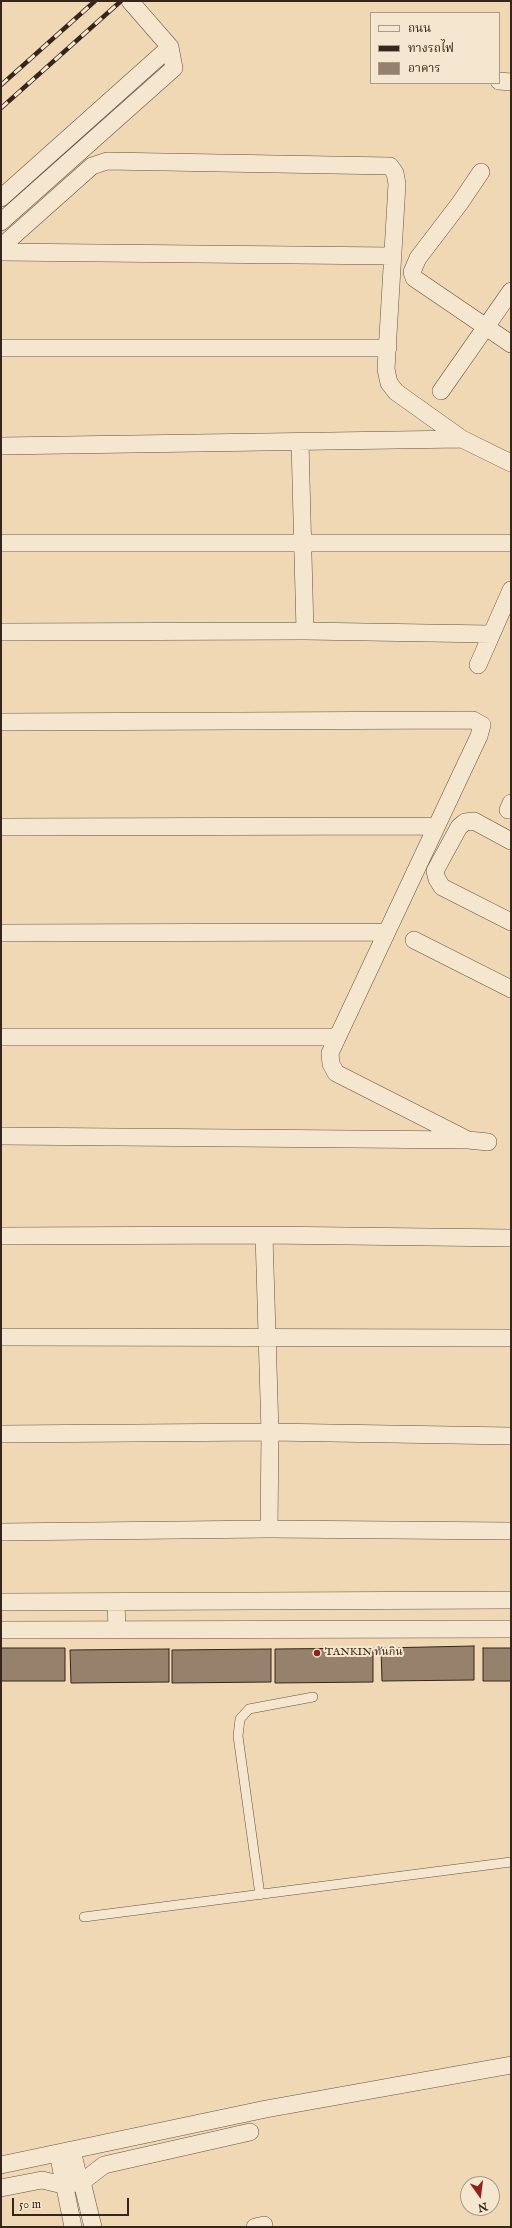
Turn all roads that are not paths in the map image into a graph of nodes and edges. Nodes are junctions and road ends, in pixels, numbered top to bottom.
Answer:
1 (130, 1) edge
2 (170, 46) junction
3 (500, 81) edge
4 (511, 82) edge
5 (481, 172) dead end
6 (1, 198) edge
7 (1, 222) edge
8 (1, 247) edge
9 (1, 252) edge
10 (393, 256) junction
11 (511, 291) edge
12 (486, 327) junction
13 (511, 344) edge
14 (1, 348) edge
15 (388, 348) junction
16 (441, 391) dead end
17 (462, 439) junction
18 (300, 442) junction
19 (1, 446) edge
20 (511, 463) edge
21 (303, 542) junction
22 (1, 543) edge
23 (511, 543) edge
24 (511, 590) edge
25 (305, 631) junction
26 (1, 632) edge
27 (490, 634) junction
28 (478, 665) dead end
29 (1, 722) edge
30 (436, 826) junction
31 (1, 827) edge
32 (511, 841) edge
33 (511, 922) edge
34 (385, 932) junction
35 (1, 933) edge
36 (414, 940) dead end
37 (511, 989) edge
38 (1, 1037) edge
39 (337, 1037) junction
40 (1, 1136) edge
41 (468, 1140) junction
42 (488, 1142) dead end
43 (264, 1235) junction
44 (1, 1236) edge
45 (511, 1238) edge
46 (1, 1337) edge
47 (268, 1337) junction
48 (511, 1338) edge
49 (270, 1432) junction
50 (1, 1434) edge
51 (511, 1436) edge
52 (269, 1529) junction
53 (511, 1531) edge
54 (1, 1532) edge
55 (511, 1600) edge
56 (420, 1601) junction
57 (1, 1602) edge
58 (116, 1602) junction
59 (420, 1628) junction
60 (511, 1629) edge
61 (1, 1630) edge
62 (116, 1630) junction
63 (313, 1697) dead end
64 (511, 1862) edge
65 (260, 1895) junction
66 (84, 1917) dead end
67 (511, 2065) edge
68 (250, 2132) dead end
69 (65, 2152) junction
70 (1, 2165) edge
71 (82, 2182) junction
72 (63, 2186) junction
73 (1, 2188) edge
74 (73, 2227) edge
75 (93, 2227) edge

1 - 2 street
2 - 6 street
2 - 7 street
3 - 4 street
5 - 12 street
8 - 10 street
9 - 10 street
10 - 15 street
11 - 12 street
12 - 13 street
12 - 16 street
14 - 15 street
15 - 17 street
17 - 18 street
17 - 20 street
18 - 19 street
18 - 21 street
21 - 22 street
21 - 23 street
21 - 25 street
24 - 27 street
25 - 26 street
25 - 27 street
27 - 28 street
29 - 30 street
30 - 31 street
30 - 34 street
32 - 33 street
34 - 35 street
34 - 39 street
36 - 37 street
38 - 39 street
39 - 41 street
40 - 41 street
41 - 42 street
43 - 44 street
43 - 45 street
43 - 47 street
46 - 47 street
47 - 48 street
47 - 49 street
49 - 50 street
49 - 51 street
49 - 52 street
52 - 53 street
52 - 54 street
55 - 56 street
56 - 58 street
56 - 59 street
57 - 58 street
58 - 62 street
59 - 60 street
59 - 62 street
61 - 62 street
63 - 65 lane
64 - 65 lane
65 - 66 lane
67 - 69 street
68 - 71 street
69 - 70 street
69 - 71 street
69 - 72 street
71 - 72 street
71 - 75 street
72 - 73 street
72 - 74 street

